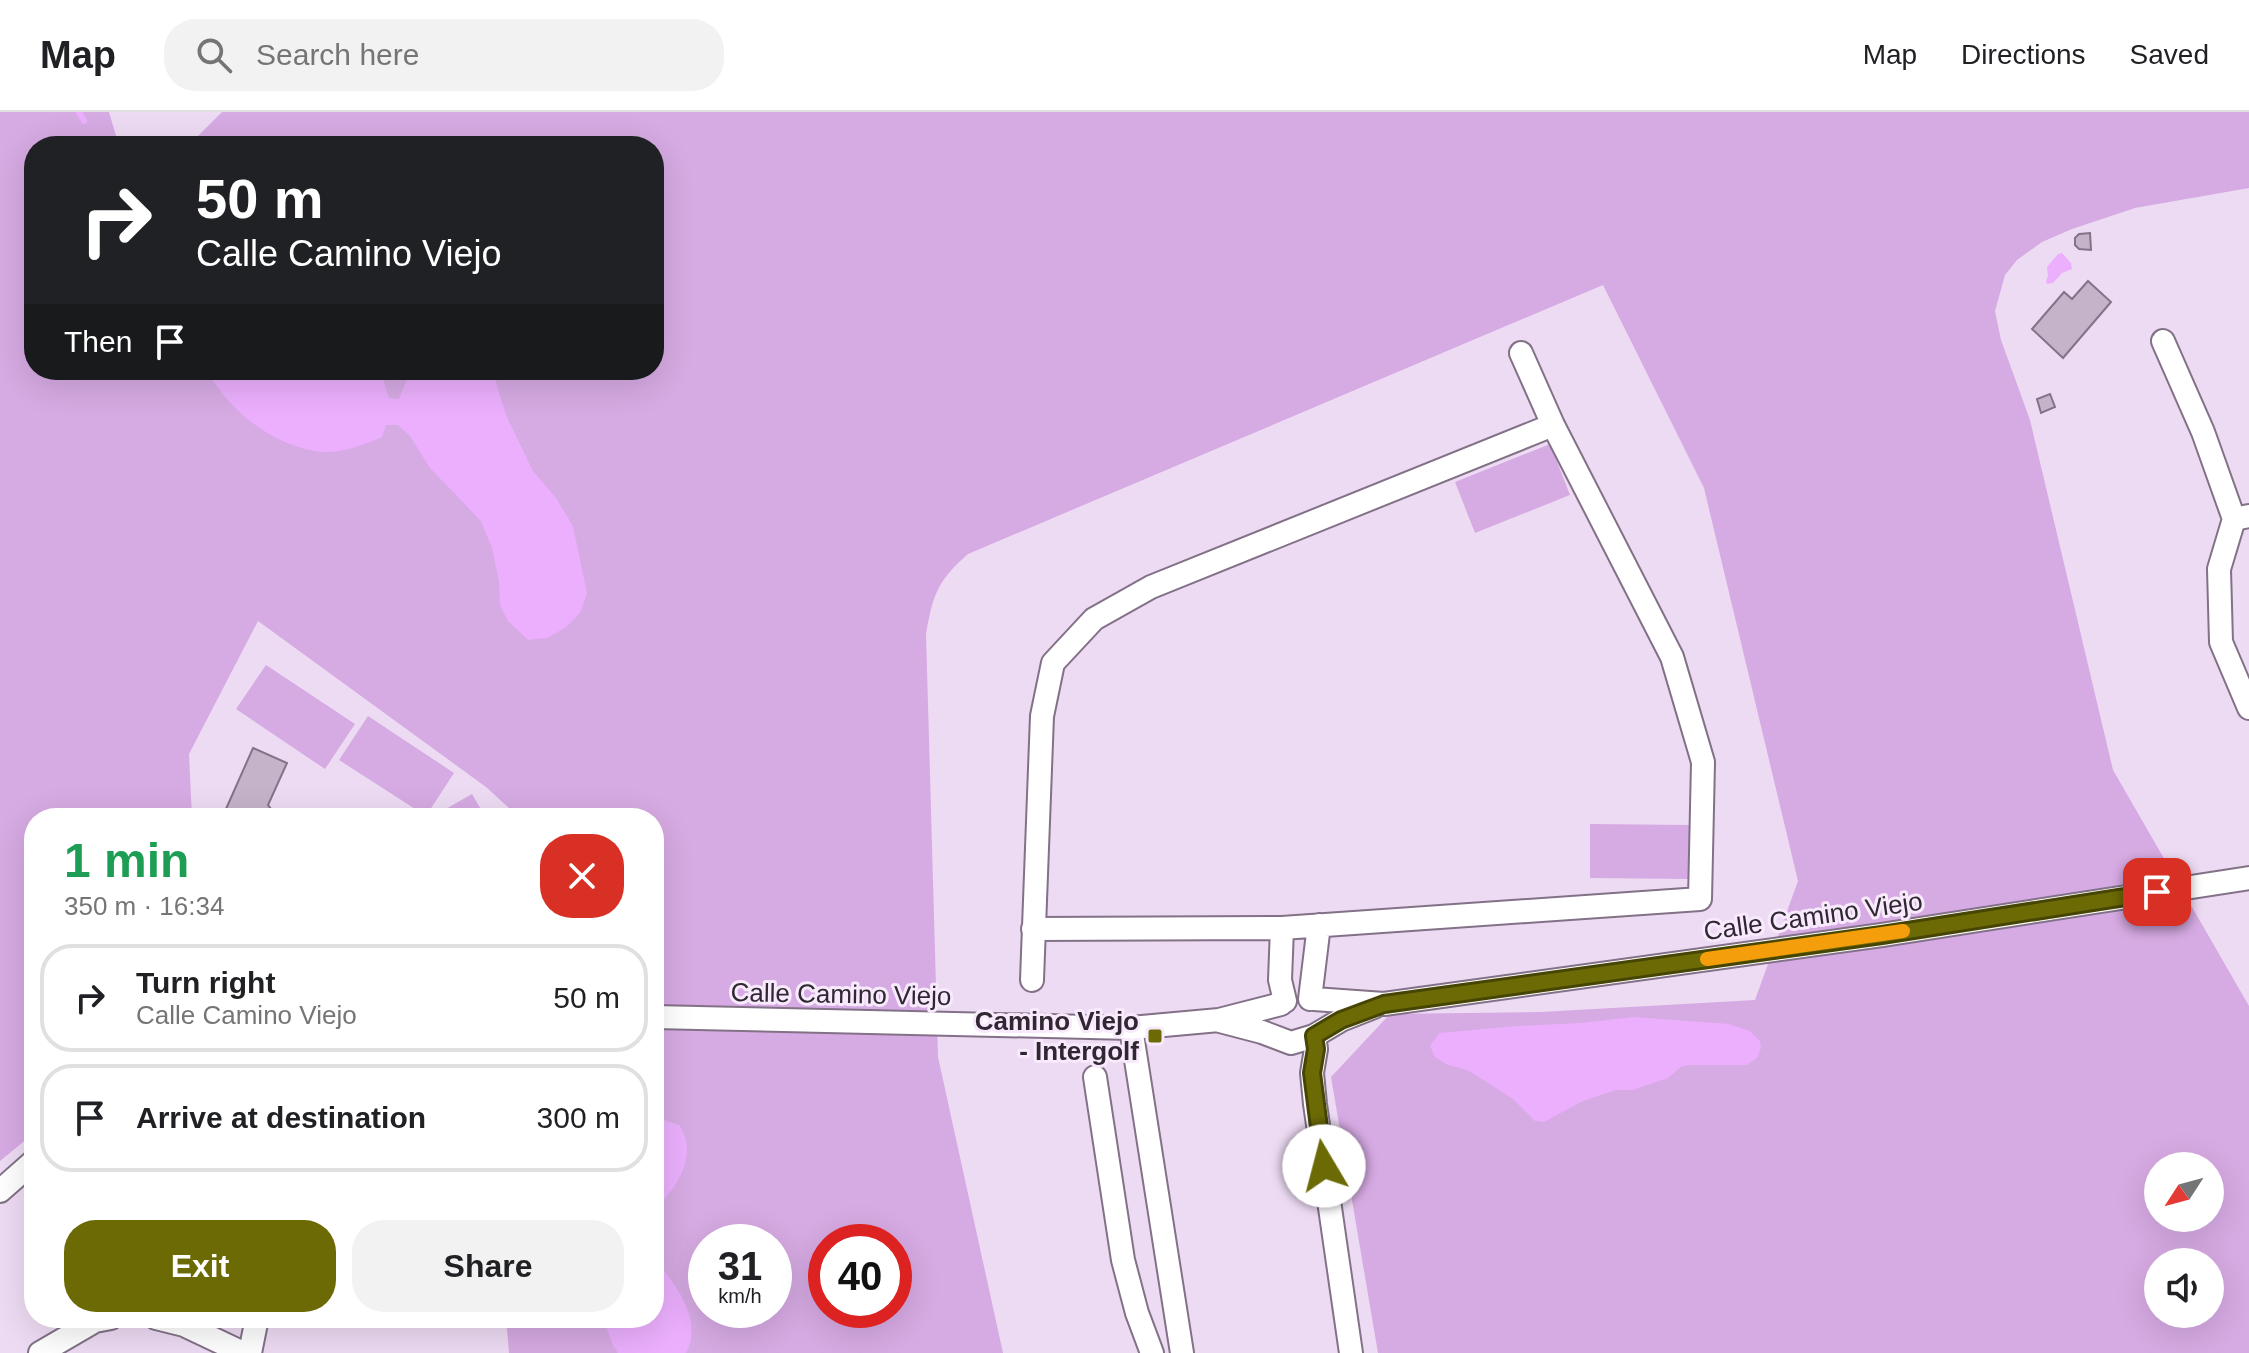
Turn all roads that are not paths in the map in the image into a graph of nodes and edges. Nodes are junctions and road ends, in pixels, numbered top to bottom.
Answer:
1 (2163, 341) dead end
2 (1521, 353) dead end
3 (1553, 425) junction
4 (2241, 518) edge
5 (2249, 708) edge
6 (2249, 878) edge
7 (1319, 925) junction
8 (1282, 928) junction
9 (1033, 929) junction
10 (1032, 980) dead end
11 (1312, 999) junction
12 (1283, 1003) junction
13 (1384, 1004) junction
14 (664, 1017) edge
15 (1219, 1020) junction
16 (1131, 1028) junction
17 (1319, 1033) junction
18 (1288, 1042) junction
19 (1095, 1077) dead end
20 (1315, 1104) junction
21 (24, 1170) edge
22 (0, 1191) edge
23 (83, 1328) edge
24 (190, 1328) edge
25 (255, 1328) edge
26 (40, 1353) edge
27 (243, 1353) edge
28 (250, 1353) edge
29 (1152, 1353) edge
30 (1182, 1353) edge
31 (1351, 1353) edge

1 - 4 street
2 - 3 street
3 - 7 street
3 - 9 street
4 - 5 street
6 - 13 street, Calle Camino Viejo
7 - 8 street
7 - 11 street
8 - 9 street
8 - 12 street
9 - 10 street
11 - 12 street
11 - 13 street, Calle Camino Viejo
11 - 17 street
12 - 15 street, Calle Camino Viejo
12 - 18 street
13 - 17 street, Calle Camino Viejo
14 - 16 street, Calle Camino Viejo
15 - 16 street, Calle Camino Viejo
15 - 18 street, Calle Camino Viejo
16 - 30 street
17 - 18 street
17 - 20 street
18 - 20 street
19 - 29 street
20 - 31 street
21 - 22 street
23 - 26 street
24 - 27 street
25 - 28 street

